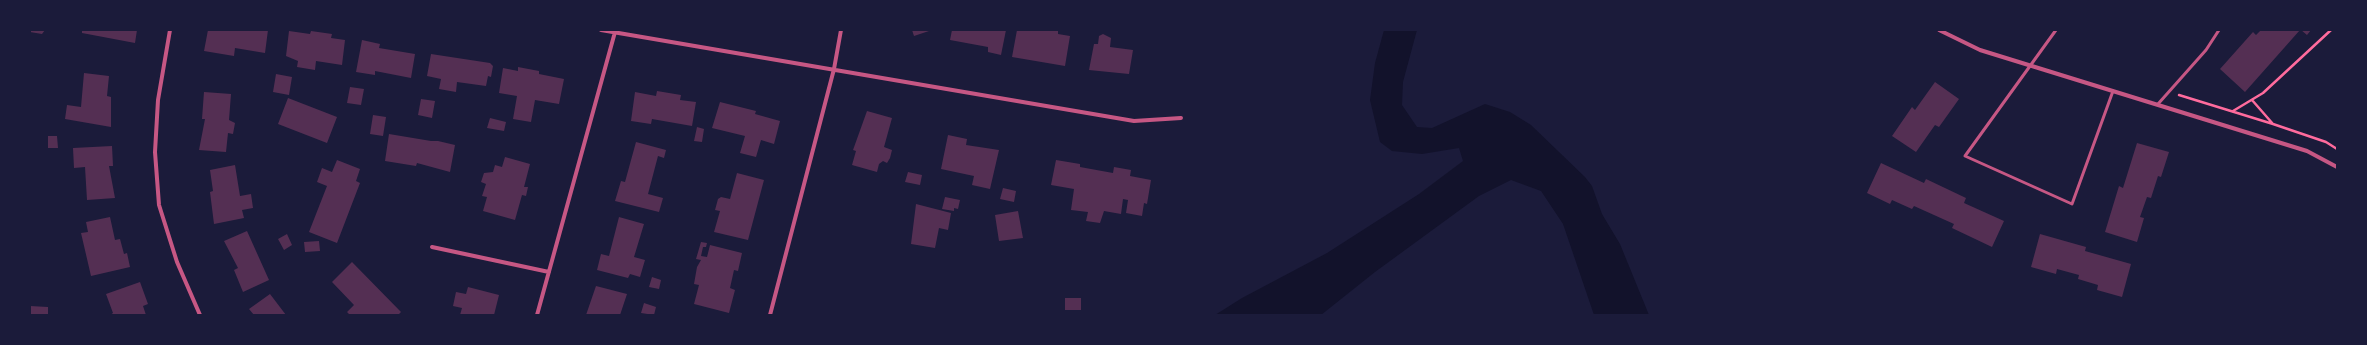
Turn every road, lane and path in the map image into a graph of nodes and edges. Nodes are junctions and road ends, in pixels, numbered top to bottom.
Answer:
1 (170, 30) edge
2 (601, 30) edge
3 (841, 30) edge
4 (1939, 30) edge
5 (2056, 30) edge
6 (2219, 30) edge
7 (2332, 30) edge
8 (615, 32) junction
9 (2030, 65) junction
10 (834, 69) junction
11 (2112, 91) junction
12 (2169, 92) junction
13 (2252, 100) junction
14 (2158, 104) junction
15 (2233, 112) junction
16 (1181, 118) dead end
17 (2273, 124) junction
18 (2337, 149) edge
19 (2337, 167) edge
20 (432, 246) dead end
21 (549, 272) junction
22 (200, 315) edge
23 (537, 315) edge
24 (770, 315) edge

1 - 22 street
2 - 8 street
3 - 10 street
4 - 9 street
5 - 9 lane
6 - 12 lane
7 - 13 path
8 - 10 street
8 - 21 street
9 - 11 street
9 - 11 lane
10 - 16 street
10 - 24 street
11 - 14 street
12 - 14 lane
12 - 15 path
13 - 15 path
13 - 17 path
14 - 19 street
15 - 17 path
17 - 18 path
20 - 21 street
21 - 23 street

